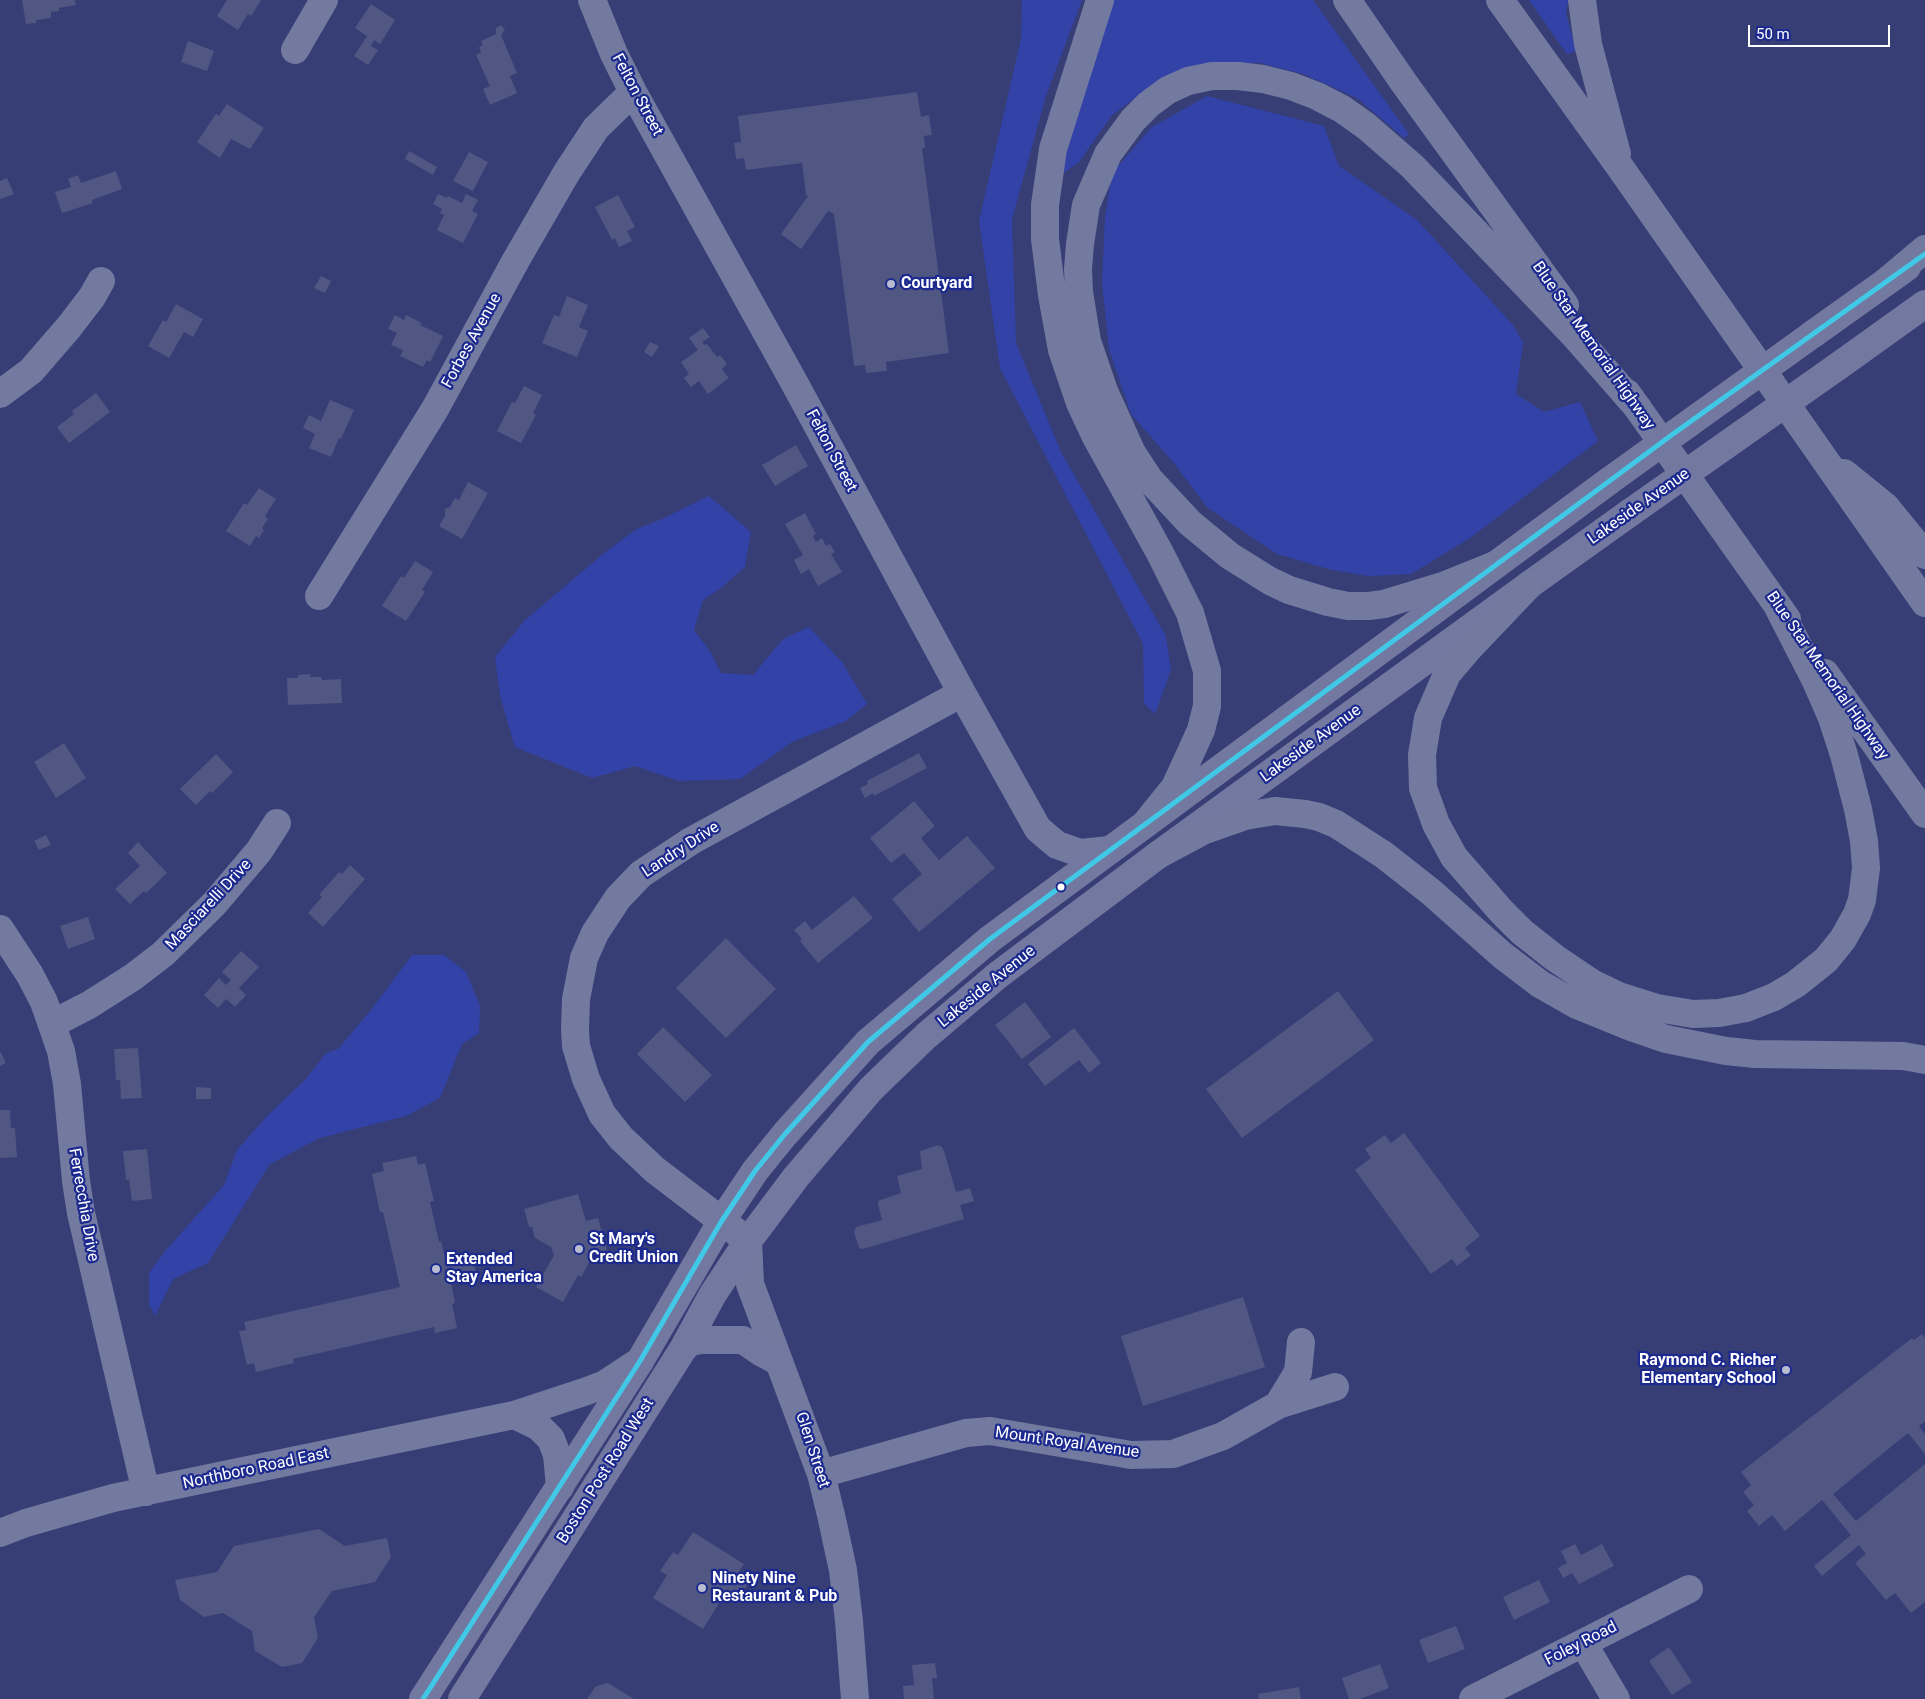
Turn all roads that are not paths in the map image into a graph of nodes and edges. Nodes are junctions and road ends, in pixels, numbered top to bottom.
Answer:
1 (324, 0) edge
2 (592, 0) edge
3 (1100, 0) edge
4 (1347, 0) edge
5 (1500, 0) edge
6 (1582, 0) edge
7 (295, 50) dead end
8 (633, 92) junction
9 (1622, 170) junction
10 (1925, 249) edge
11 (1925, 254) edge
12 (101, 281) dead end
13 (1887, 281) junction
14 (1925, 304) edge
15 (0, 394) edge
16 (1638, 408) junction
17 (1819, 454) junction
18 (1925, 555) edge
19 (1496, 565) junction
20 (1529, 585) junction
21 (320, 596) dead end
22 (1925, 603) edge
23 (1777, 605) junction
24 (962, 693) junction
25 (1925, 814) edge
26 (277, 823) dead end
27 (1146, 823) junction
28 (1110, 850) junction
29 (1158, 855) junction
30 (0, 929) edge
31 (52, 1024) junction
32 (1925, 1060) edge
33 (721, 1222) junction
34 (748, 1241) junction
35 (1301, 1342) dead end
36 (683, 1349) junction
37 (640, 1361) junction
38 (779, 1362) junction
39 (1335, 1387) dead end
40 (1278, 1406) junction
41 (514, 1415) junction
42 (821, 1474) junction
43 (560, 1487) junction
44 (146, 1492) junction
45 (0, 1533) edge
46 (1689, 1589) dead end
47 (1583, 1643) junction
48 (423, 1699) edge
49 (462, 1699) edge
50 (856, 1699) edge
51 (1473, 1699) edge
52 (1616, 1699) edge

1 - 7 main road
2 - 8 main road, Felton Street
3 - 27 main road
4 - 16 main road, Blue Star Memorial Highway
5 - 9 main road
6 - 9 main road
8 - 21 main road, Forbes Avenue
8 - 24 main road, Felton Street
9 - 17 main road
10 - 13 main road
11 - 13 main road, Lakeside Avenue
12 - 15 main road
13 - 19 main road, Lakeside Avenue, bridge
14 - 20 main road, Lakeside Avenue, bridge
16 - 19 main road
16 - 23 main road, Blue Star Memorial Highway
17 - 18 main road
17 - 22 main road
19 - 27 main road, Lakeside Avenue
20 - 23 main road
20 - 29 main road, Lakeside Avenue
23 - 25 main road, Blue Star Memorial Highway
24 - 28 main road, Felton Street
24 - 33 main road, Landry Drive
26 - 31 main road, Masciarelli Drive
27 - 28 main road, Lakeside Avenue
28 - 33 main road, Lakeside Avenue
29 - 32 main road
29 - 34 main road, Lakeside Avenue
30 - 31 main road, Ferrecchia Drive
31 - 44 main road, Ferrecchia Drive
33 - 34 main road
33 - 37 main road, Boston Post Road West
34 - 36 main road, Boston Post Road West
34 - 38 main road, Glen Street
35 - 40 main road
36 - 38 main road
36 - 49 main road, Boston Post Road West
37 - 41 main road, Northboro Road East
37 - 43 main road, Boston Post Road West
38 - 42 main road, Glen Street
39 - 40 main road, Mount Royal Avenue
40 - 42 main road, Mount Royal Avenue
41 - 43 main road
41 - 44 main road, Northboro Road East
42 - 50 main road, Glen Street
43 - 48 main road, Boston Post Road West
44 - 45 main road, Northboro Road East
46 - 47 main road, Foley Road
47 - 51 main road, Foley Road
47 - 52 main road

